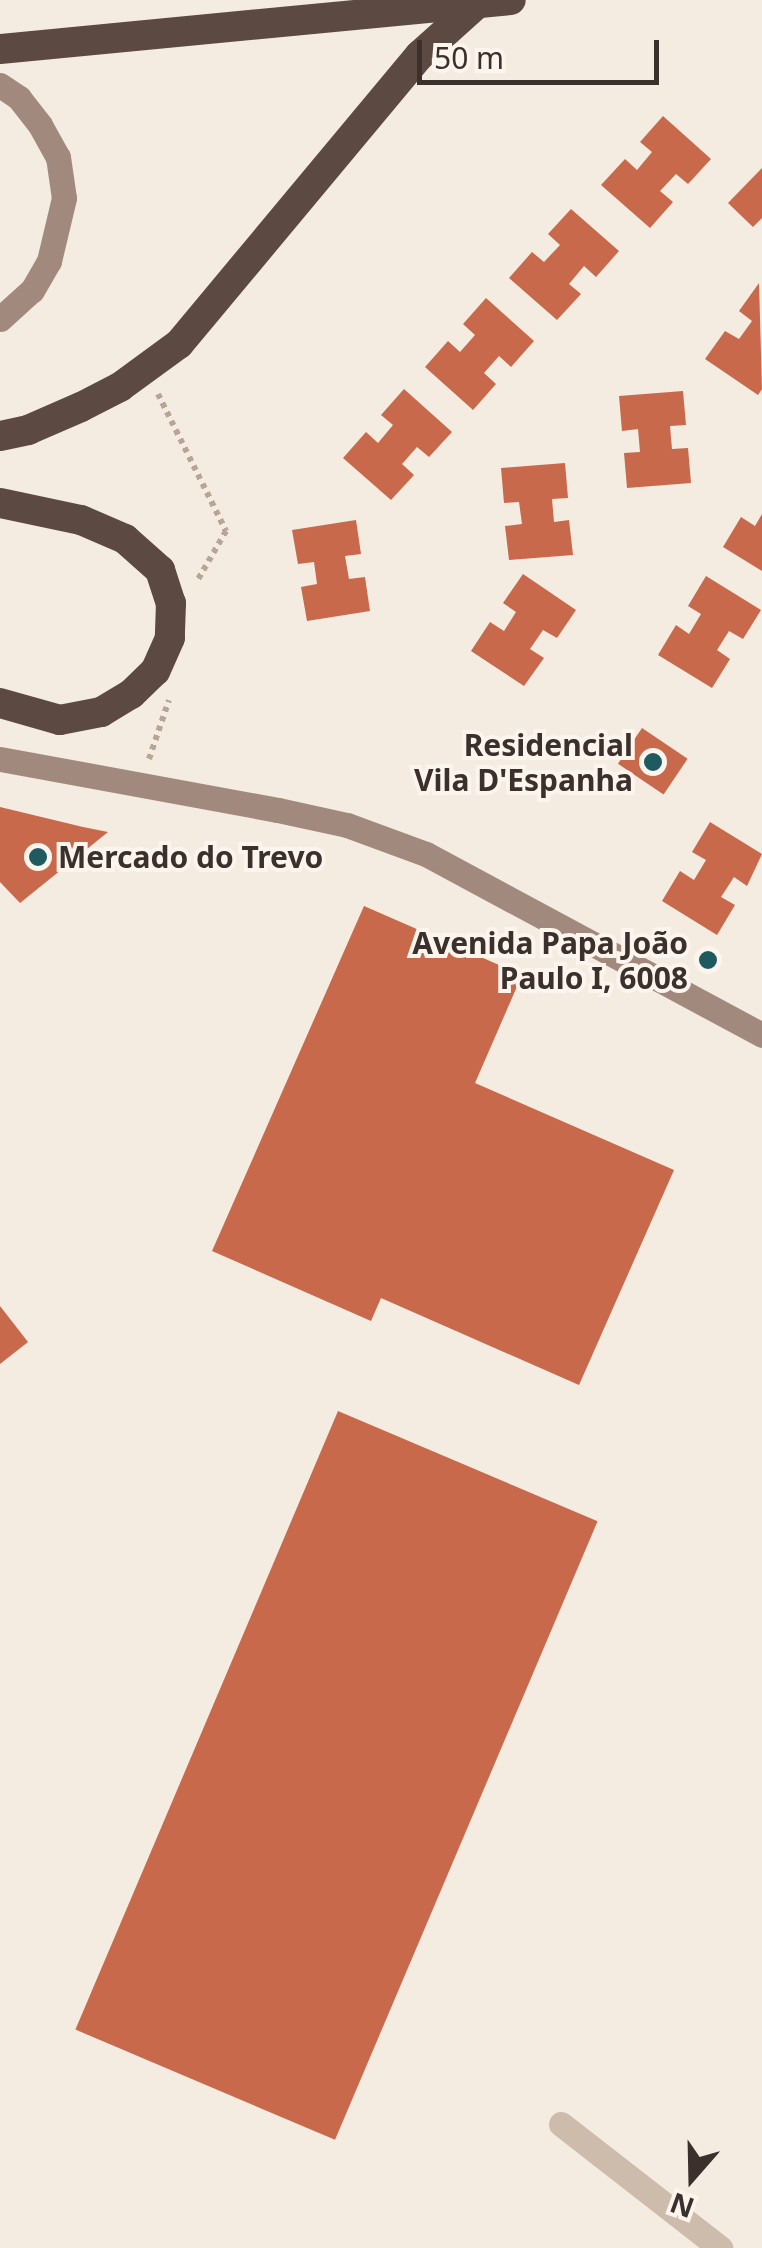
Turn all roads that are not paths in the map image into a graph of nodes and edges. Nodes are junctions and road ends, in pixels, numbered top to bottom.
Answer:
1 (511, 0) edge
2 (478, 3) junction
3 (0, 50) edge
4 (0, 85) edge
5 (0, 319) edge
6 (0, 436) edge
7 (0, 502) edge
8 (0, 703) edge
9 (0, 759) edge
10 (762, 1035) edge
11 (561, 2124) dead end
12 (718, 2248) edge

1 - 2 highway
2 - 3 highway
2 - 6 highway
4 - 5 main road
7 - 8 highway
9 - 10 main road
11 - 12 street

